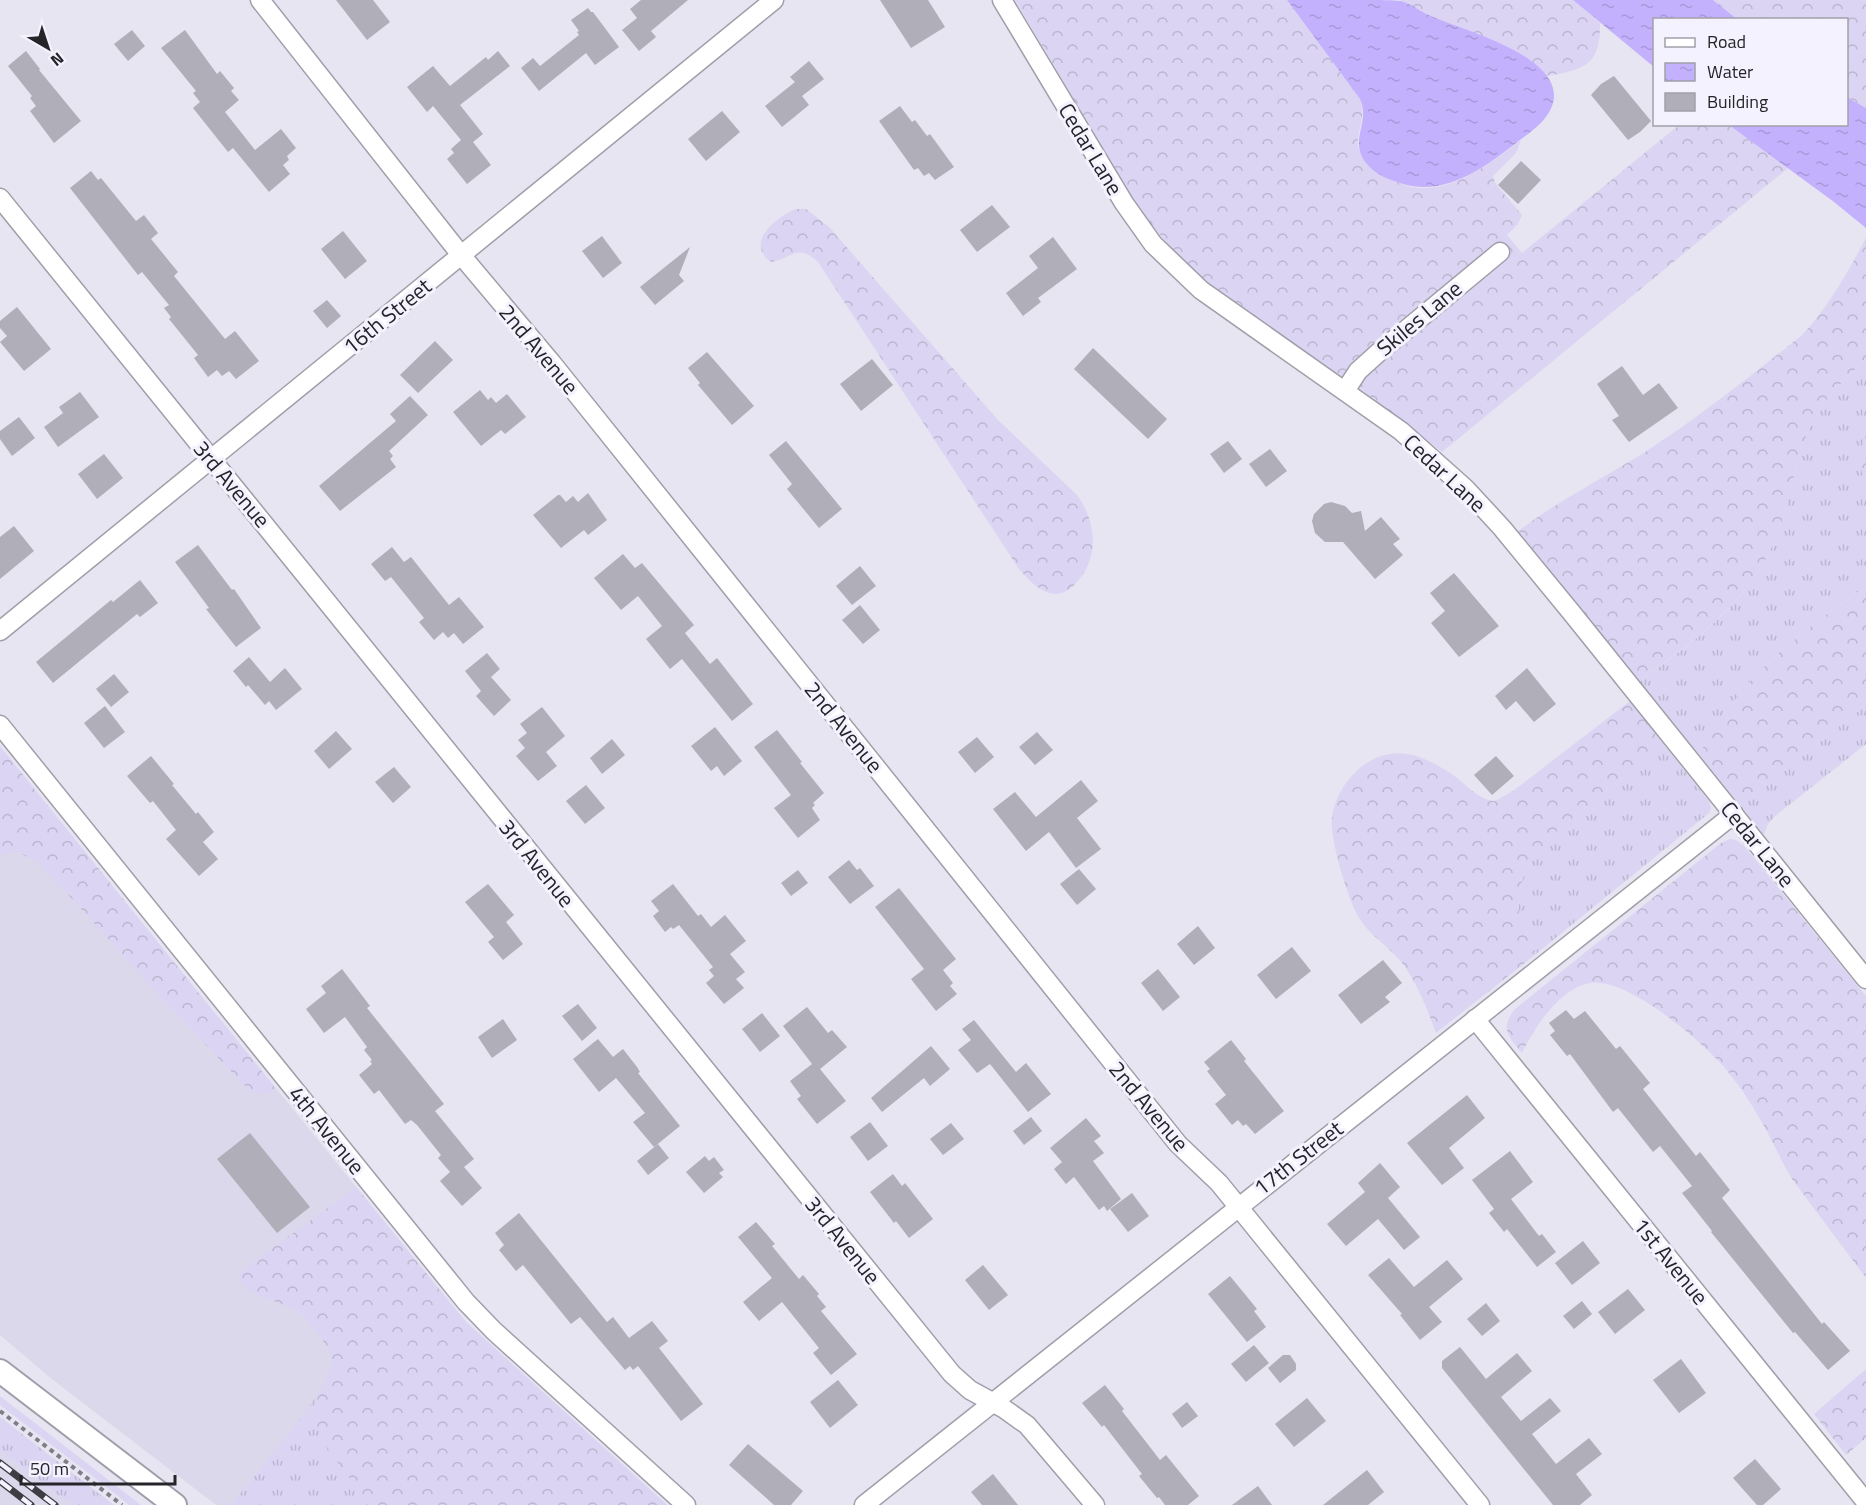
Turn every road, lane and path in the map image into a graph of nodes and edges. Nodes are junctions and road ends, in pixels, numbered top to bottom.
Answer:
1 (260, 0) edge
2 (774, 0) edge
3 (1002, 0) edge
4 (0, 198) edge
5 (1500, 252) dead end
6 (461, 255) junction
7 (1345, 391) junction
8 (211, 459) junction
9 (0, 632) edge
10 (0, 725) edge
11 (1734, 814) junction
12 (1866, 979) edge
13 (1475, 1019) junction
14 (1238, 1206) junction
15 (0, 1371) edge
16 (993, 1402) junction
17 (0, 1411) edge
18 (1866, 1502) edge
19 (122, 1505) edge
20 (176, 1505) edge
21 (686, 1505) edge
22 (864, 1505) edge
23 (1095, 1505) edge
24 (1480, 1505) edge

1 - 6 street, 2nd Avenue
2 - 6 street, 16th Street
3 - 7 street, Cedar Lane
4 - 8 street, 3rd Avenue
5 - 7 street, Skiles Lane
6 - 8 street, 16th Street
6 - 14 street, 2nd Avenue
7 - 11 street, Cedar Lane
8 - 9 street, 16th Street
8 - 16 street, 3rd Avenue
10 - 21 street, 4th Avenue
11 - 12 street, Cedar Lane
11 - 13 street, 17th Street
13 - 14 street, 17th Street
13 - 18 street, 1st Avenue
14 - 16 street, 17th Street
14 - 24 street, 2nd Avenue
15 - 20 street
16 - 22 street, 17th Street
16 - 23 street, 3rd Avenue
17 - 19 path

